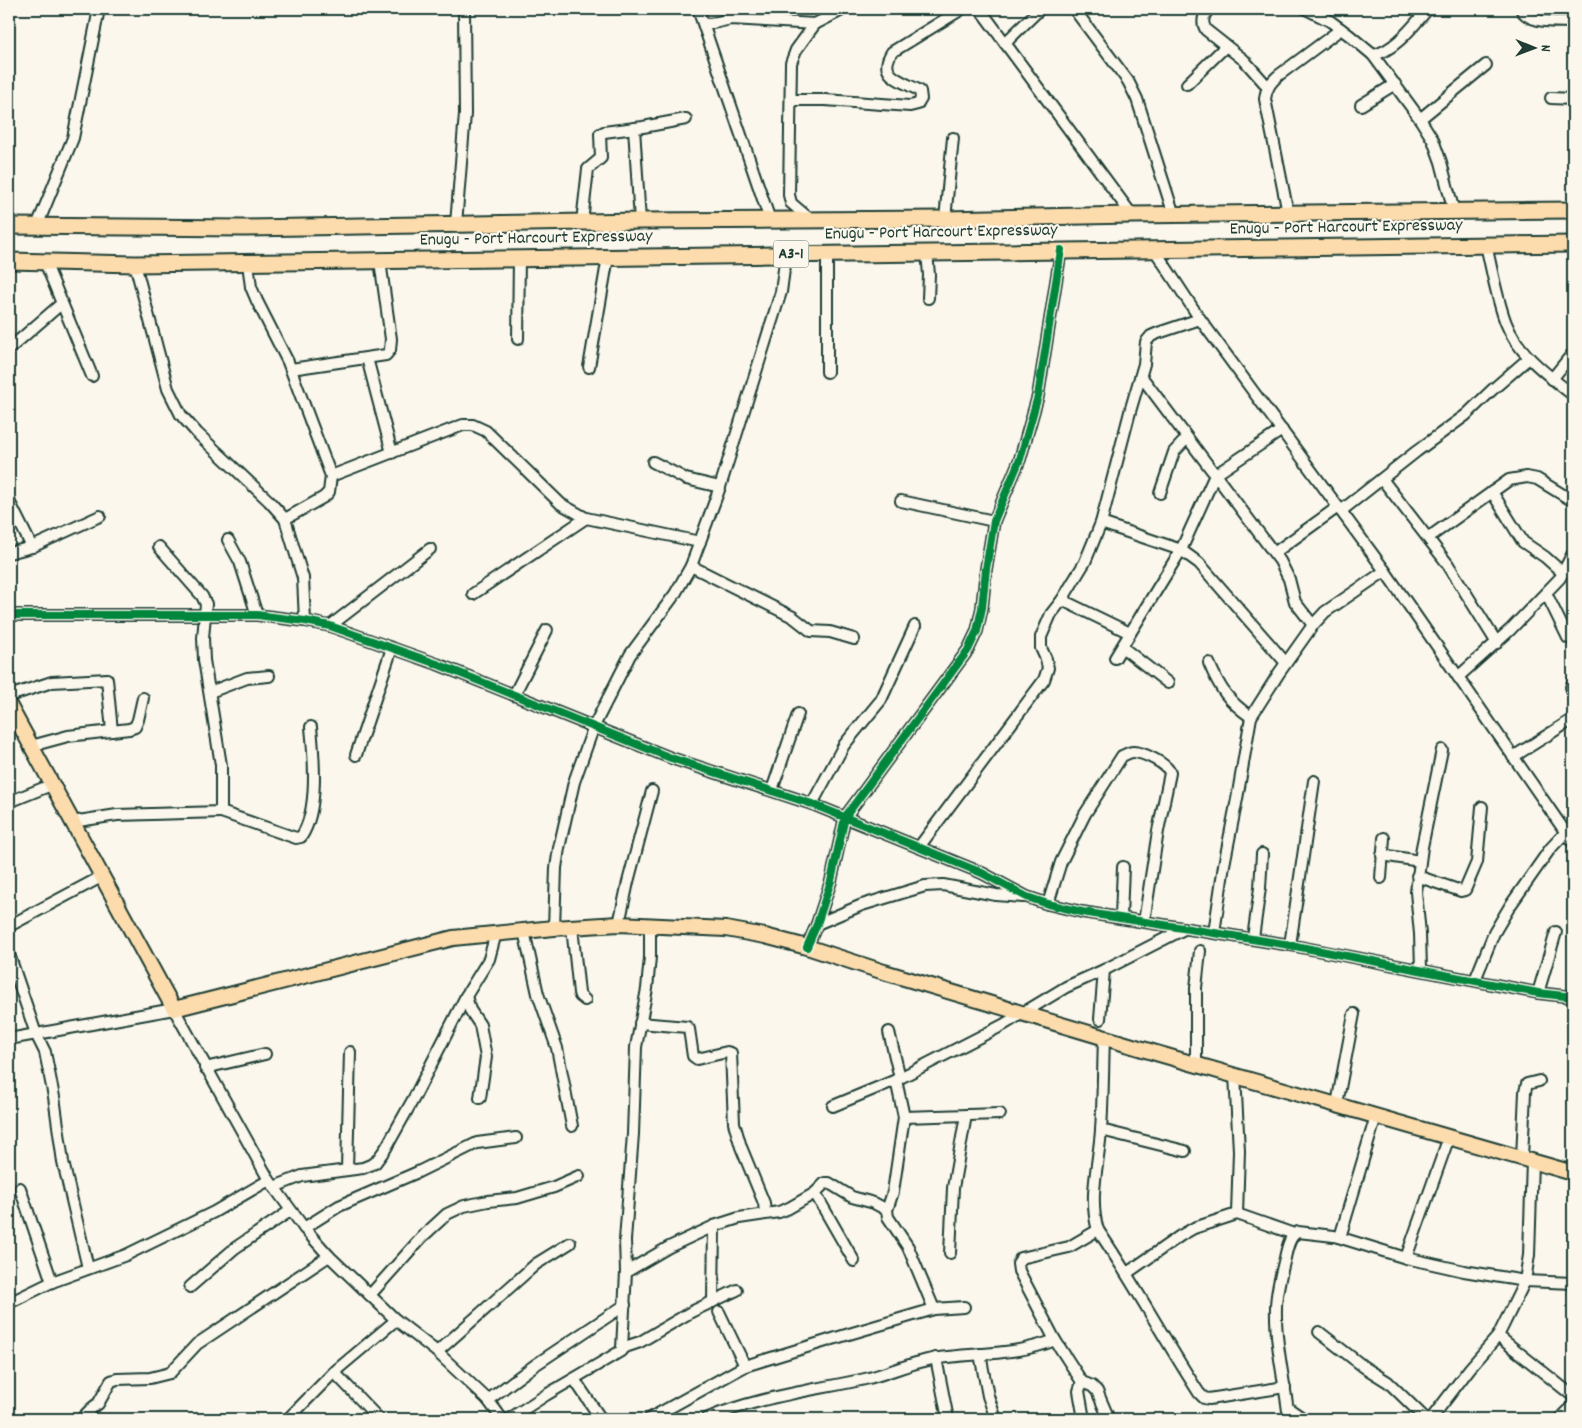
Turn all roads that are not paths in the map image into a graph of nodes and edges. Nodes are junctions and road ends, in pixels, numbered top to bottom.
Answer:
1 (99, 9) edge
2 (464, 9) edge
3 (698, 9) edge
4 (844, 9) edge
5 (962, 9) edge
6 (980, 9) edge
7 (1040, 9) edge
8 (1074, 9) edge
9 (1209, 9) edge
10 (1306, 9) edge
11 (1428, 9) edge
12 (1522, 9) edge
13 (1573, 22) edge
14 (815, 24) junction
15 (704, 25) junction
16 (1341, 29) junction
17 (1005, 42) junction
18 (1226, 46) junction
19 (1373, 55) junction
20 (1486, 65) dead end
21 (1187, 84) dead end
22 (1394, 84) junction
23 (1268, 87) junction
24 (1551, 98) dead end
25 (1573, 99) edge
26 (791, 100) junction
27 (1361, 104) dead end
28 (686, 119) dead end
29 (1420, 119) junction
30 (634, 128) junction
31 (953, 138) dead end
32 (1573, 210) edge
33 (1454, 212) junction
34 (1174, 214) junction
35 (1288, 214) junction
36 (1132, 215) junction
37 (946, 219) junction
38 (770, 220) junction
39 (811, 220) junction
40 (640, 221) junction
41 (582, 222) junction
42 (456, 224) junction
43 (9, 226) edge
44 (37, 226) junction
45 (1573, 244) edge
46 (1486, 245) junction
47 (1061, 250) junction
48 (1154, 250) junction
49 (927, 252) junction
50 (786, 254) junction
51 (827, 254) junction
52 (608, 257) junction
53 (519, 258) junction
54 (380, 260) junction
55 (9, 261) edge
56 (45, 262) junction
57 (248, 263) junction
58 (135, 264) junction
59 (928, 298) dead end
60 (61, 304) junction
61 (1200, 319) junction
62 (518, 339) dead end
63 (9, 349) edge
64 (1573, 353) edge
65 (367, 358) junction
66 (1529, 358) junction
67 (589, 367) dead end
68 (291, 369) junction
69 (827, 372) dead end
70 (92, 376) dead end
71 (1141, 376) junction
72 (1552, 379) junction
73 (1573, 395) edge
74 (1282, 430) junction
75 (1188, 438) junction
76 (392, 453) junction
77 (653, 462) dead end
78 (1215, 475) junction
79 (332, 476) junction
80 (1382, 480) junction
81 (720, 487) junction
82 (1492, 492) junction
83 (1160, 493) dead end
84 (9, 501) edge
85 (901, 501) dead end
86 (1573, 501) edge
87 (1339, 509) junction
88 (100, 516) dead end
89 (586, 518) junction
90 (285, 519) junction
91 (994, 521) junction
92 (1101, 523) junction
93 (1428, 538) junction
94 (228, 540) dead end
95 (700, 542) junction
96 (32, 547) junction
97 (159, 547) dead end
98 (430, 549) dead end
99 (1181, 550) junction
100 (9, 553) edge
101 (1274, 553) junction
102 (1573, 553) edge
103 (691, 566) junction
104 (1385, 571) junction
105 (1563, 573) junction
106 (1546, 593) junction
107 (473, 594) dead end
108 (1062, 600) junction
109 (9, 615) edge
110 (206, 615) junction
111 (258, 616) junction
112 (305, 621) junction
113 (1313, 625) junction
114 (330, 626) junction
115 (915, 626) dead end
116 (547, 630) dead end
117 (1130, 633) junction
118 (1568, 638) dead end
119 (854, 639) dead end
120 (1496, 643) junction
121 (1122, 647) junction
122 (392, 648) junction
123 (1115, 658) dead end
124 (1209, 663) dead end
125 (1286, 663) junction
126 (269, 676) dead end
127 (1458, 677) junction
128 (1573, 682) edge
129 (1168, 683) dead end
130 (210, 692) junction
131 (1573, 693) edge
132 (514, 695) junction
133 (9, 696) edge
134 (143, 698) dead end
135 (9, 705) edge
136 (798, 714) dead end
137 (1251, 717) junction
138 (1573, 719) edge
139 (594, 726) junction
140 (311, 727) dead end
141 (112, 731) junction
142 (31, 746) junction
143 (1442, 750) dead end
144 (356, 755) dead end
145 (1513, 757) junction
146 (1314, 781) dead end
147 (51, 784) junction
148 (772, 790) junction
149 (652, 791) dead end
150 (9, 802) edge
151 (812, 804) junction
152 (1482, 808) dead end
153 (221, 812) junction
154 (845, 817) junction
155 (72, 822) junction
156 (1570, 836) edge
157 (1384, 838) dead end
158 (919, 847) junction
159 (1262, 854) dead end
160 (1382, 854) junction
161 (1420, 861) junction
162 (1123, 867) dead end
163 (101, 876) junction
164 (1417, 876) junction
165 (1380, 878) dead end
166 (1027, 897) junction
167 (1048, 904) junction
168 (1121, 917) junction
169 (1144, 922) junction
170 (619, 924) junction
171 (817, 924) junction
172 (9, 926) edge
173 (650, 926) junction
174 (572, 927) junction
175 (554, 928) junction
176 (1184, 929) junction
177 (524, 931) junction
178 (1556, 932) dead end
179 (496, 933) junction
180 (1214, 933) junction
181 (1253, 938) junction
182 (1290, 944) junction
183 (807, 947) junction
184 (1200, 951) dead end
185 (9, 954) edge
186 (1421, 969) junction
187 (1104, 970) junction
188 (1475, 980) junction
189 (1538, 993) junction
190 (466, 996) junction
191 (1573, 997) edge
192 (585, 1000) dead end
193 (174, 1009) junction
194 (470, 1010) junction
195 (458, 1013) junction
196 (1023, 1013) junction
197 (1354, 1014) dead end
198 (1100, 1018) dead end
199 (640, 1023) junction
200 (889, 1032) dead end
201 (36, 1034) junction
202 (1104, 1037) junction
203 (9, 1039) edge
204 (350, 1052) dead end
205 (265, 1054) dead end
206 (1196, 1063) junction
207 (205, 1068) junction
208 (1235, 1075) junction
209 (898, 1079) junction
210 (1538, 1081) dead end
211 (480, 1098) dead end
212 (1337, 1104) junction
213 (833, 1106) dead end
214 (1000, 1114) dead end
215 (966, 1115) junction
216 (1376, 1116) junction
217 (904, 1117) junction
218 (572, 1126) dead end
219 (1101, 1130) junction
220 (1449, 1137) junction
221 (516, 1138) dead end
222 (1185, 1151) dead end
223 (1527, 1160) junction
224 (346, 1170) junction
225 (1573, 1172) edge
226 (579, 1176) dead end
227 (271, 1184) junction
228 (20, 1188) dead end
229 (815, 1193) junction
230 (887, 1210) junction
231 (290, 1211) junction
232 (765, 1213) junction
233 (1237, 1214) junction
234 (714, 1226) junction
235 (304, 1228) junction
236 (1098, 1230) junction
237 (1294, 1234) junction
238 (1338, 1236) junction
239 (570, 1243) dead end
240 (950, 1253) dead end
241 (328, 1256) junction
242 (1406, 1258) junction
243 (854, 1261) dead end
244 (88, 1268) junction
245 (626, 1272) junction
246 (1127, 1273) junction
247 (1525, 1281) junction
248 (52, 1282) junction
249 (1573, 1283) edge
250 (190, 1287) dead end
251 (737, 1290) dead end
252 (370, 1295) junction
253 (713, 1302) junction
254 (9, 1303) edge
255 (625, 1305) junction
256 (964, 1307) dead end
257 (934, 1309) junction
258 (719, 1312) dead end
259 (396, 1320) junction
260 (1319, 1332) dead end
261 (1498, 1336) junction
262 (1055, 1340) junction
263 (622, 1348) junction
264 (438, 1352) junction
265 (980, 1354) junction
266 (936, 1358) junction
267 (745, 1366) junction
268 (334, 1372) junction
269 (574, 1379) junction
270 (1082, 1382) junction
271 (1285, 1387) junction
272 (1573, 1396) edge
273 (488, 1400) junction
274 (1573, 1406) edge
275 (1288, 1408) junction
276 (81, 1419) edge
277 (288, 1419) edge
278 (378, 1419) edge
279 (502, 1419) edge
280 (509, 1419) edge
281 (601, 1419) edge
282 (649, 1419) edge
283 (706, 1419) edge
284 (948, 1419) edge
285 (996, 1419) edge
286 (1084, 1419) edge
287 (1109, 1419) edge
288 (1289, 1419) edge
289 (1304, 1419) edge
290 (1426, 1419) edge
291 (1431, 1419) edge
292 (1560, 1419) edge

1 - 44 street
2 - 42 street
3 - 15 street
4 - 14 street
5 - 26 street
6 - 17 street
7 - 17 street
8 - 34 street
9 - 18 street
10 - 16 street
11 - 19 street
12 - 13 street
14 - 15 street
14 - 26 street
15 - 38 street
16 - 19 street
16 - 23 street
17 - 36 street
18 - 21 street
18 - 23 street
19 - 22 street
20 - 29 street
22 - 27 street
22 - 29 street
23 - 35 street
24 - 25 street
26 - 39 street
28 - 30 street
29 - 33 street
30 - 40 street
30 - 41 street
31 - 37 street
32 - 33 highway, Enugu - Port Harcourt Expressway / A3-1
33 - 35 highway, Enugu - Port Harcourt Expressway / A3-1
34 - 35 highway, Enugu - Port Harcourt Expressway / A3-1
34 - 36 highway, Enugu - Port Harcourt Expressway / A3-1
36 - 37 highway, Enugu - Port Harcourt Expressway / A3-1
37 - 39 highway, Enugu - Port Harcourt Expressway / A3-1
38 - 39 highway, Enugu - Port Harcourt Expressway / A3-1
38 - 40 highway, Enugu - Port Harcourt Expressway / A3-1
40 - 41 highway, Enugu - Port Harcourt Expressway / A3-1
41 - 42 highway, Enugu - Port Harcourt Expressway / A3-1
42 - 44 highway, Enugu - Port Harcourt Expressway / A3-1
43 - 44 highway, Enugu - Port Harcourt Expressway / A3-1
45 - 46 highway, Enugu - Port Harcourt Expressway / A3-1
46 - 48 highway, Enugu - Port Harcourt Expressway / A3-1
46 - 66 street
47 - 48 highway, Enugu - Port Harcourt Expressway / A3-1
47 - 49 highway, Enugu - Port Harcourt Expressway / A3-1
47 - 91 street
48 - 61 street
49 - 51 highway, Enugu - Port Harcourt Expressway / A3-1
49 - 59 street
50 - 51 highway, Enugu - Port Harcourt Expressway / A3-1
50 - 52 highway, Enugu - Port Harcourt Expressway / A3-1
50 - 81 street
51 - 69 street
52 - 53 highway, Enugu - Port Harcourt Expressway / A3-1
52 - 67 street
53 - 54 highway, Enugu - Port Harcourt Expressway / A3-1
53 - 62 street
54 - 57 highway, Enugu - Port Harcourt Expressway / A3-1
54 - 65 street
55 - 56 highway, Enugu - Port Harcourt Expressway / A3-1
56 - 58 highway, Enugu - Port Harcourt Expressway / A3-1
56 - 60 street
57 - 58 highway, Enugu - Port Harcourt Expressway / A3-1
57 - 68 street
58 - 90 street
60 - 63 street
60 - 70 street
61 - 71 street
61 - 74 street
64 - 72 street
65 - 68 street
65 - 76 street
66 - 72 street
66 - 80 street
68 - 79 street
71 - 75 street
71 - 92 street
72 - 73 street
74 - 78 street
74 - 87 street
75 - 78 street
75 - 83 street
76 - 79 street
76 - 89 street
77 - 81 street
78 - 99 street
78 - 101 street
79 - 90 street
80 - 87 street
80 - 93 street
81 - 95 street
82 - 86 street
82 - 93 street
82 - 105 street
84 - 96 street
85 - 91 street
87 - 101 street
87 - 104 street
88 - 96 street
89 - 95 street
89 - 107 street
90 - 112 street
91 - 154 street
92 - 99 street
92 - 108 street
93 - 120 street
94 - 111 street
95 - 103 street
96 - 100 street
97 - 110 street
98 - 114 street
99 - 117 street
99 - 125 street
101 - 113 street
102 - 105 street
103 - 119 street
103 - 139 street
104 - 113 street
104 - 127 street
105 - 106 street
106 - 118 street
106 - 120 street
108 - 117 street
108 - 158 street
109 - 110 street
110 - 111 street
110 - 130 street
111 - 112 street
112 - 114 street
113 - 125 street
114 - 122 street
115 - 151 street
116 - 132 street
117 - 121 street
120 - 127 street
121 - 123 street
121 - 129 street
122 - 132 street
122 - 144 street
124 - 137 street
125 - 137 street
126 - 130 street
127 - 145 street
128 - 131 street
130 - 153 street
132 - 139 street
133 - 141 street
134 - 141 street
135 - 142 main road
136 - 148 street
137 - 180 street
138 - 145 street
139 - 148 street
139 - 175 street
140 - 153 street
141 - 142 street
142 - 147 main road
143 - 161 street
145 - 156 street
146 - 182 street
147 - 150 street
147 - 155 main road
148 - 151 street
149 - 170 street
151 - 154 street
152 - 164 street
153 - 155 street
154 - 158 street
154 - 171 street
155 - 163 main road
156 - 188 street
157 - 160 street
158 - 166 street
159 - 181 street
160 - 161 street
160 - 165 street
161 - 164 street
162 - 168 street
163 - 172 street
163 - 193 main road
164 - 186 street
166 - 167 street
166 - 171 street
167 - 168 street
167 - 169 street
168 - 169 street
169 - 176 street
170 - 173 main road
170 - 174 main road
171 - 183 street
173 - 183 main road
173 - 199 street
174 - 175 main road
174 - 192 street
175 - 177 main road
176 - 180 street
176 - 187 street
177 - 179 main road
177 - 218 street
178 - 189 street
179 - 190 street
179 - 193 main road
180 - 181 street
181 - 182 street
182 - 186 street
183 - 196 main road
184 - 206 street
185 - 201 street
186 - 188 street
187 - 196 street
187 - 198 street
188 - 189 street
189 - 191 street
190 - 194 street
190 - 195 street
193 - 201 street
193 - 207 street
194 - 195 street
194 - 211 street
195 - 224 street
196 - 202 main road
196 - 209 street
197 - 212 street
199 - 232 street
199 - 245 street
200 - 209 street
201 - 203 street
201 - 244 street
202 - 206 main road
202 - 219 street
204 - 224 street
205 - 207 street
206 - 208 main road
207 - 227 street
208 - 212 main road
208 - 233 street
209 - 213 street
209 - 217 street
210 - 223 street
212 - 216 main road
214 - 215 street
215 - 217 street
215 - 240 street
216 - 220 main road
216 - 238 street
217 - 230 street
219 - 222 street
219 - 236 street
220 - 223 main road
220 - 242 street
221 - 235 street
223 - 225 main road
223 - 247 street
224 - 227 street
226 - 252 street
227 - 231 street
227 - 244 street
228 - 248 street
229 - 230 street
229 - 232 street
229 - 243 street
230 - 257 street
231 - 235 street
231 - 250 street
232 - 234 street
233 - 237 street
233 - 246 street
234 - 245 street
234 - 253 street
235 - 241 street
236 - 246 street
236 - 262 street
237 - 238 street
237 - 271 street
238 - 242 street
239 - 264 street
241 - 252 street
241 - 276 street
242 - 247 street
244 - 248 street
245 - 255 street
246 - 271 street
247 - 249 street
247 - 261 street
248 - 254 street
251 - 253 street
252 - 259 street
253 - 263 street
255 - 263 street
255 - 273 street
256 - 257 street
257 - 267 street
258 - 267 street
259 - 264 street
259 - 268 street
260 - 290 street
261 - 272 street
261 - 291 street
262 - 265 street
262 - 270 street
263 - 269 street
264 - 273 street
265 - 266 street
265 - 285 street
266 - 283 street
266 - 284 street
267 - 282 street
268 - 277 street
268 - 278 street
269 - 280 street
269 - 281 street
270 - 286 street
270 - 287 street
271 - 275 street
273 - 279 street
274 - 292 street
275 - 288 street
275 - 289 street

